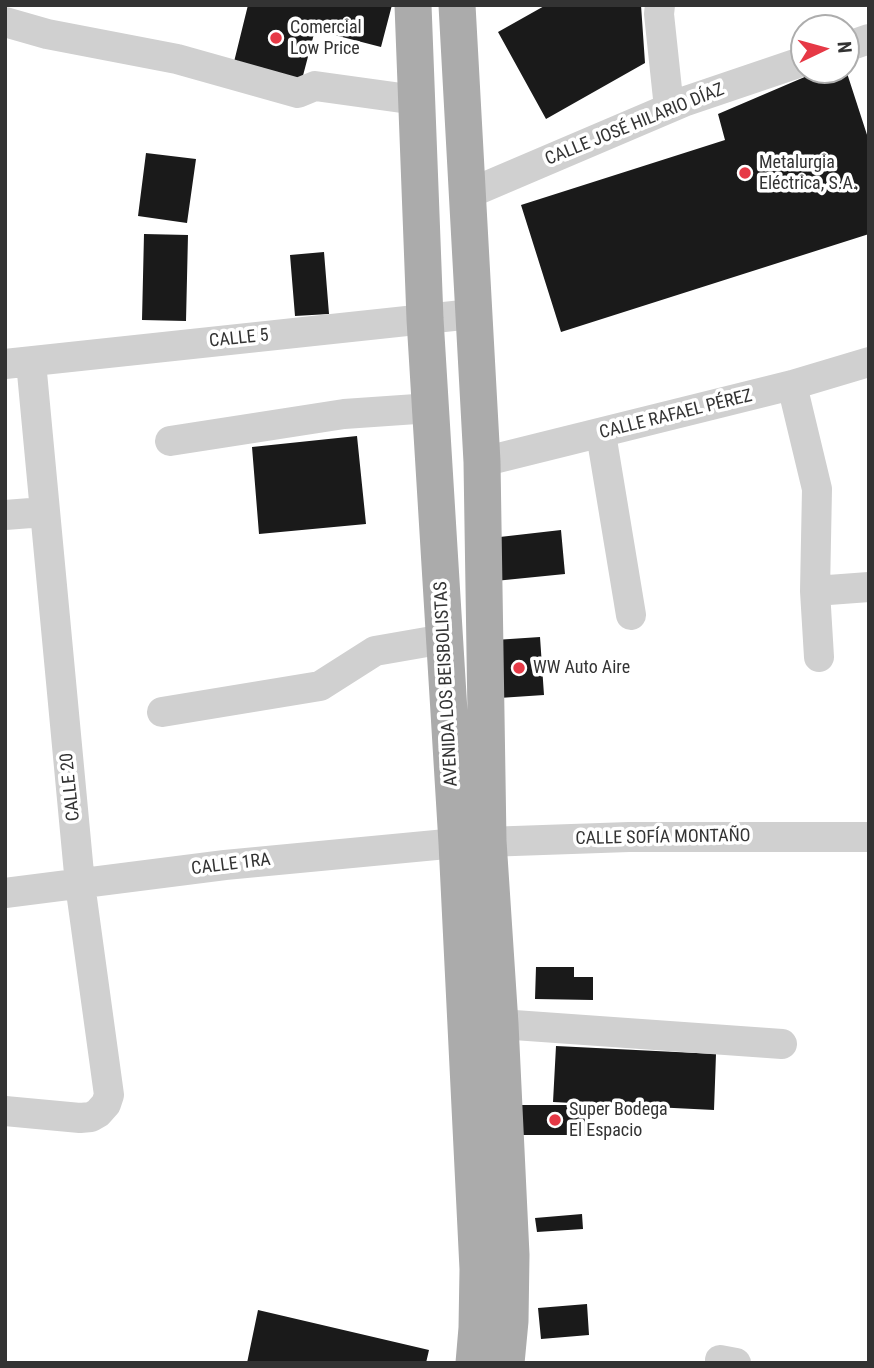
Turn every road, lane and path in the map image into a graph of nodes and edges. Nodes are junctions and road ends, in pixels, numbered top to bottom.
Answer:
1 (413, 5) edge
2 (457, 5) edge
3 (660, 5) edge
4 (5, 22) edge
5 (790, 66) edge
6 (416, 100) junction
7 (669, 108) junction
8 (468, 194) junction
9 (472, 314) junction
10 (425, 319) junction
11 (869, 362) edge
12 (18, 363) edge
13 (792, 385) junction
14 (431, 408) junction
15 (601, 434) junction
16 (170, 441) dead end
17 (482, 462) junction
18 (44, 512) junction
19 (5, 515) edge
20 (869, 587) edge
21 (815, 591) junction
22 (631, 615) dead end
23 (444, 639) junction
24 (819, 657) dead end
25 (162, 712) dead end
26 (869, 837) edge
27 (472, 842) junction
28 (80, 884) junction
29 (5, 893) edge
30 (500, 1024) junction
31 (782, 1044) dead end
32 (5, 1111) edge
33 (474, 1363) edge
34 (506, 1363) edge

1 - 6 main road, AVENIDA LOS BEISBOLISTAS
2 - 8 main road, AVENIDA LOS BEISBOLISTAS
3 - 7 street
4 - 6 street
5 - 7 street, CALLE JOSÉ HILARIO DÍAZ
6 - 10 main road, AVENIDA LOS BEISBOLISTAS
7 - 8 street, CALLE JOSÉ HILARIO DÍAZ
8 - 9 main road, AVENIDA LOS BEISBOLISTAS
9 - 10 street, CALLE 5
9 - 17 main road, AVENIDA LOS BEISBOLISTAS
10 - 12 street, CALLE 5
10 - 14 main road, AVENIDA LOS BEISBOLISTAS
11 - 13 street, CALLE RAFAEL PÉREZ
12 - 18 street, CALLE 20
13 - 15 street, CALLE RAFAEL PÉREZ
13 - 21 street
14 - 16 street
14 - 23 main road, AVENIDA LOS BEISBOLISTAS
15 - 17 street, CALLE RAFAEL PÉREZ
15 - 22 street
17 - 27 main road, AVENIDA LOS BEISBOLISTAS
18 - 19 street
18 - 28 street, CALLE 20
20 - 21 street
21 - 24 street
23 - 25 street
23 - 27 main road, AVENIDA LOS BEISBOLISTAS
26 - 27 street, CALLE SOFÍA MONTAÑO
27 - 28 street, CALLE 1RA
27 - 30 main road, AVENIDA LOS BEISBOLISTAS
27 - 33 main road, AVENIDA LOS BEISBOLISTAS
28 - 29 street, CALLE 1RA
28 - 32 street, CALLE 20
30 - 31 street
30 - 34 main road, AVENIDA LOS BEISBOLISTAS

